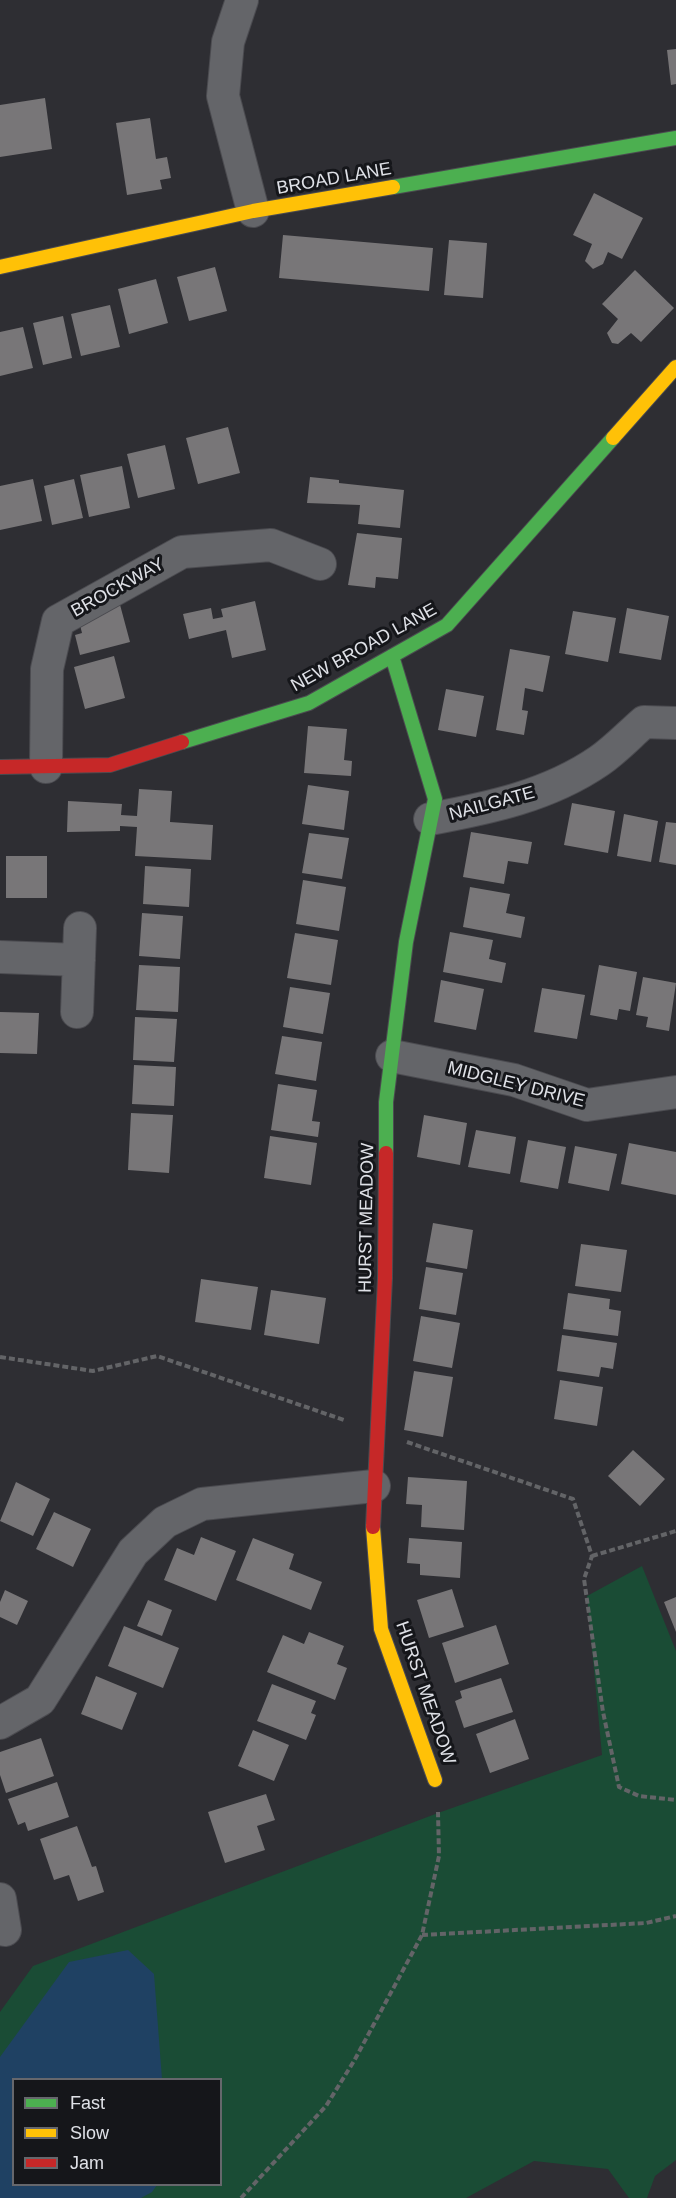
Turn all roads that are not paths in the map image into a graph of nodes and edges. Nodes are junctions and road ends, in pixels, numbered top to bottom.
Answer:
1 (242, 0) edge
2 (676, 138) edge
3 (253, 211) junction
4 (0, 267) edge
5 (676, 367) edge
6 (320, 564) dead end
7 (392, 656) junction
8 (676, 723) edge
9 (0, 767) edge
10 (46, 767) junction
11 (430, 819) junction
12 (80, 928) dead end
13 (0, 957) edge
14 (79, 960) junction
15 (77, 1012) dead end
16 (392, 1056) junction
17 (676, 1092) edge
18 (374, 1486) junction
19 (0, 1723) edge
20 (435, 1780) road end
21 (0, 1899) edge
22 (5, 1930) dead end

1 - 3 street
2 - 3 street, BROAD LANE
3 - 4 street, BROAD LANE
5 - 7 street, NEW BROAD LANE
6 - 10 street, BROCKWAY
7 - 10 street, NEW BROAD LANE
7 - 11 street, HURST MEADOW
8 - 11 street, NAILGATE
9 - 10 street, NEW BROAD LANE
11 - 16 street, HURST MEADOW
12 - 14 street
13 - 14 street
14 - 15 street
16 - 17 street, MIDGLEY DRIVE
16 - 18 street, HURST MEADOW
18 - 19 street
18 - 20 street, HURST MEADOW
21 - 22 street

